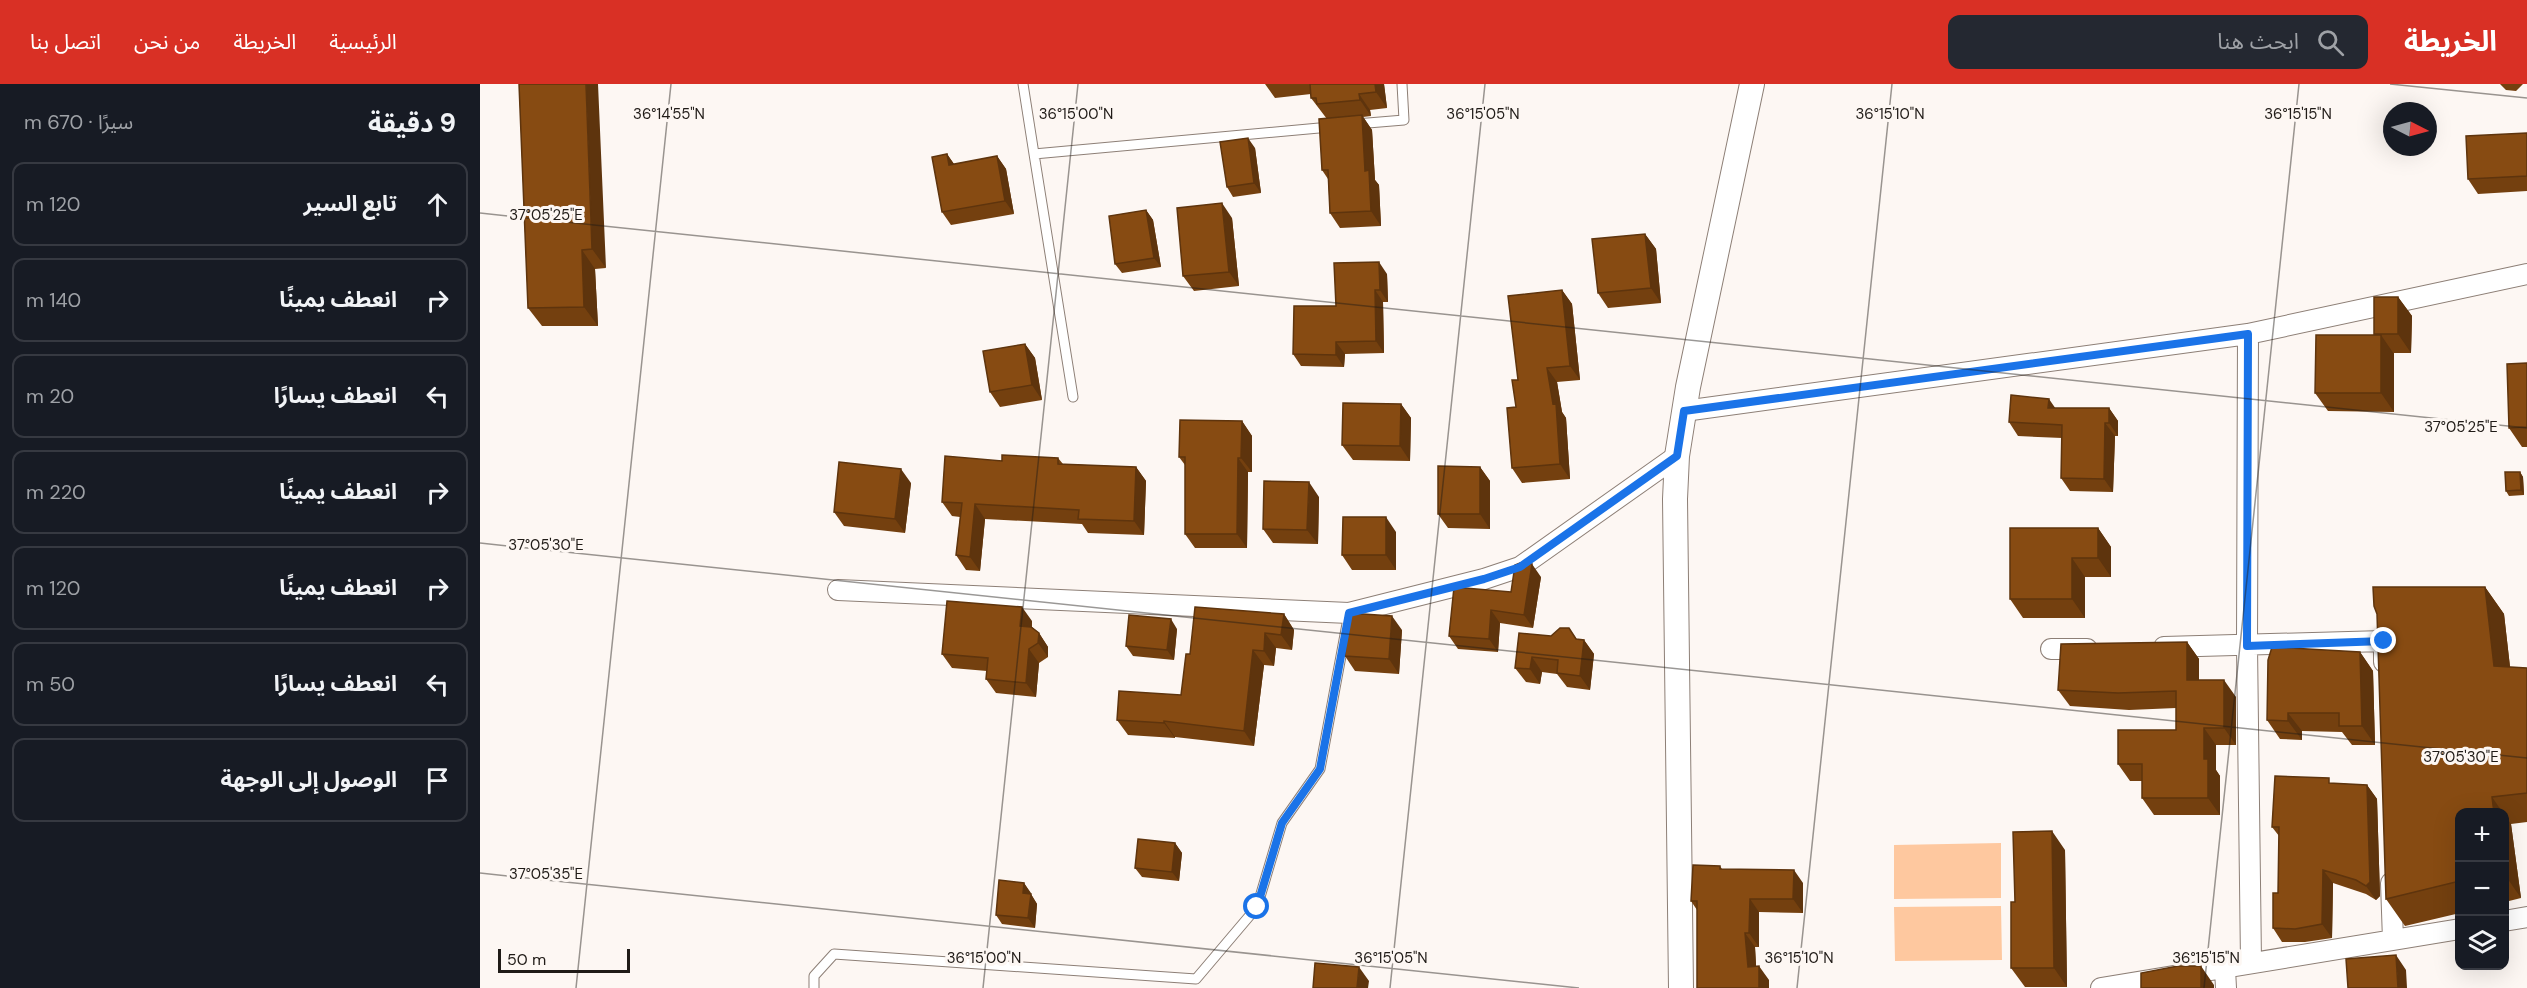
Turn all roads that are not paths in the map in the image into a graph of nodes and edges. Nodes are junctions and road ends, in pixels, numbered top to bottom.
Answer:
1 (1023, 84) edge
2 (1401, 84) edge
3 (1752, 84) edge
4 (1347, 125) edge
5 (1335, 126) edge
6 (1034, 154) junction
7 (2527, 274) edge
8 (2248, 334) junction
9 (1073, 397) dead end
10 (1684, 411) junction
11 (1677, 456) junction
12 (838, 590) dead end
13 (1349, 613) junction
14 (2247, 646) junction
15 (2108, 648) edge
16 (2143, 648) edge
17 (2050, 649) dead end
18 (2385, 677) edge
19 (2391, 868) edge
20 (2527, 917) edge
21 (2509, 920) edge
22 (2455, 930) edge
23 (2393, 940) junction
24 (2251, 962) junction
25 (2225, 979) edge
26 (814, 988) edge
27 (1681, 988) edge
28 (2101, 988) edge

1 - 6 lane
2 - 4 lane
3 - 10 street
5 - 6 lane
6 - 9 lane
7 - 8 street
8 - 10 street
8 - 14 street
10 - 11 street
11 - 13 street
11 - 27 street
12 - 13 street
13 - 26 lane
14 - 16 street
14 - 18 street
14 - 24 street
15 - 17 street
19 - 23 street
20 - 21 street
22 - 23 street
23 - 24 street
24 - 25 street
25 - 28 street

